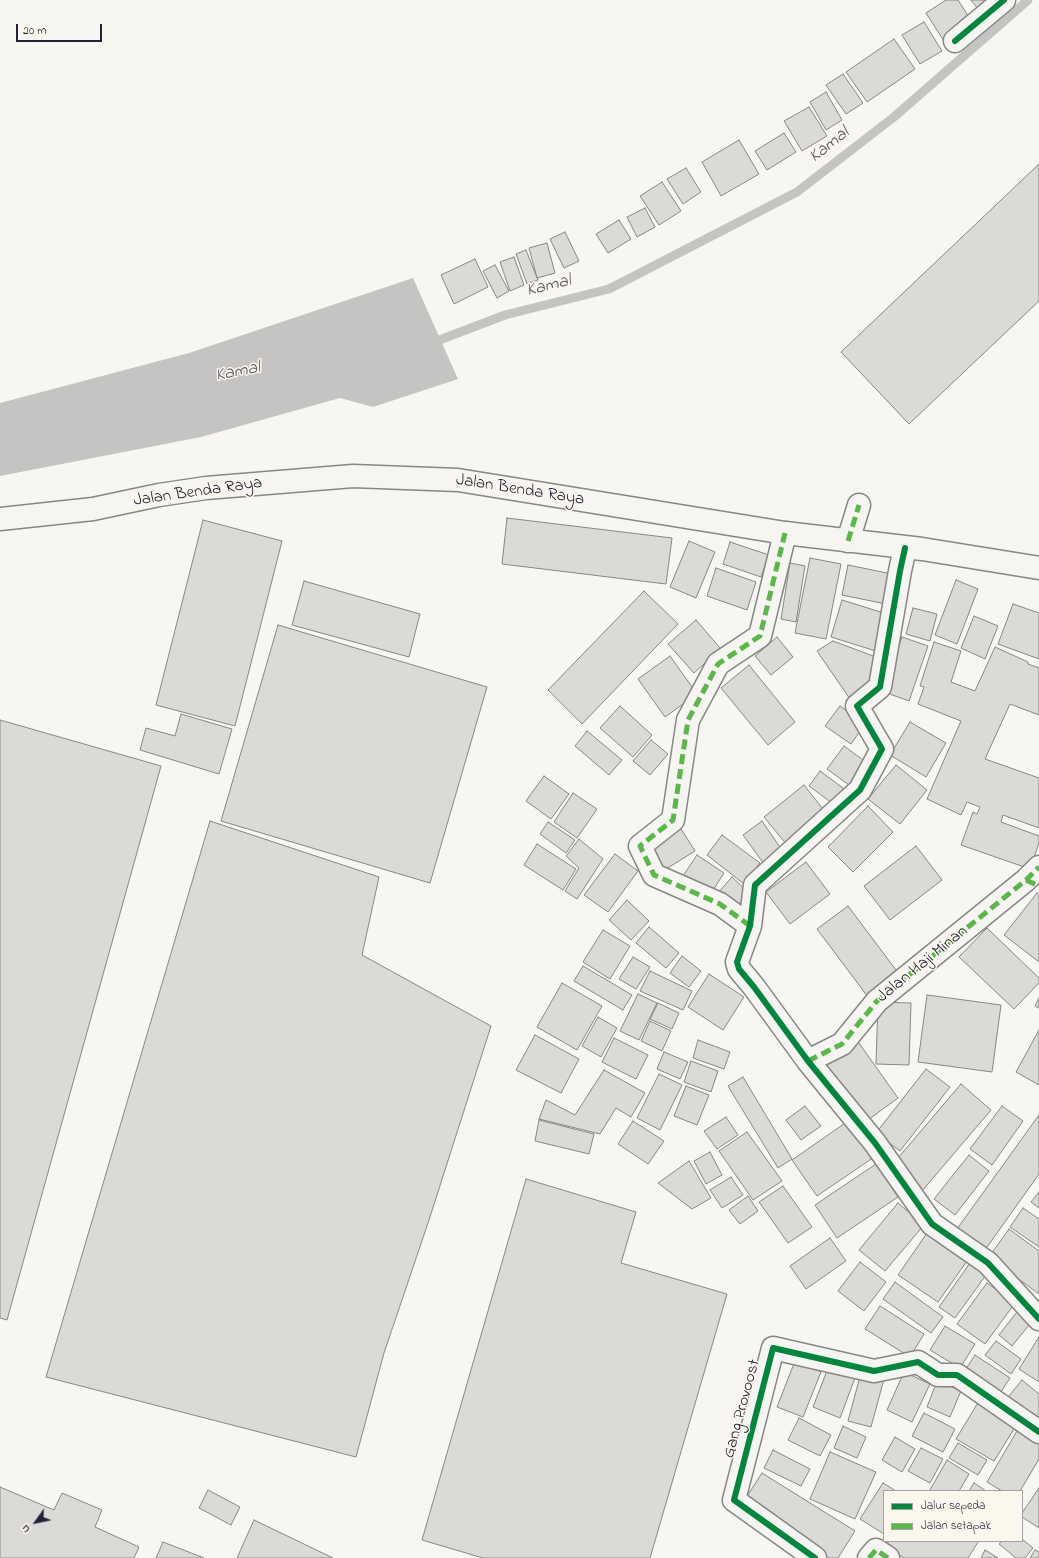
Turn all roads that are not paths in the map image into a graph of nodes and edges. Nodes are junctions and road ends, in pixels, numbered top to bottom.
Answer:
1 (1004, 0) edge
2 (955, 41) dead end
3 (0, 519) edge
4 (785, 533) junction
5 (905, 548) junction
6 (1039, 568) edge
7 (1035, 878) edge
8 (750, 926) junction
9 (808, 1061) junction
10 (1039, 1319) edge
11 (1039, 1432) edge
12 (815, 1558) edge
13 (869, 1558) edge
14 (888, 1558) edge

1 - 2 street
3 - 4 street, Jalan Benda Raya
4 - 5 street, Jalan Benda Raya
4 - 8 street
5 - 6 street, Jalan Benda Raya
5 - 8 street
7 - 9 street, Jalan Haji Minan
8 - 9 street
9 - 10 street
11 - 12 street, Gang Provoost
13 - 14 street

